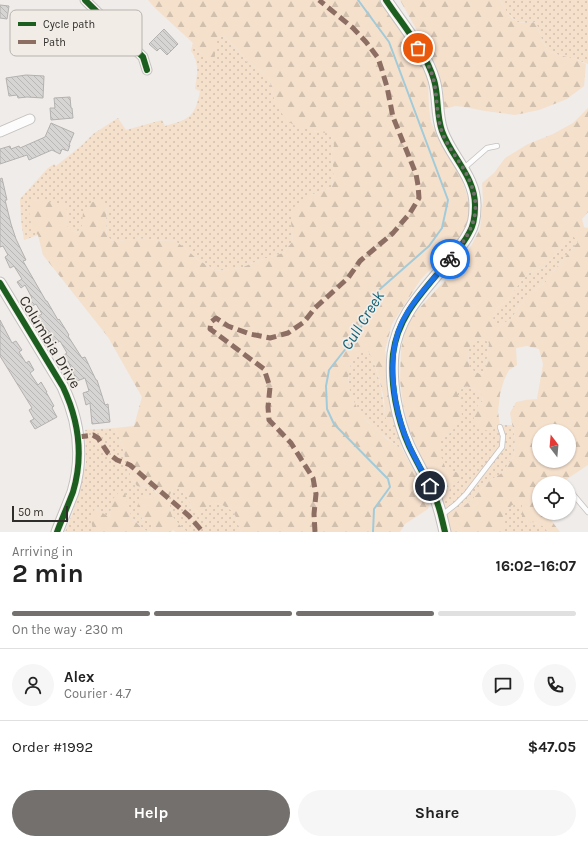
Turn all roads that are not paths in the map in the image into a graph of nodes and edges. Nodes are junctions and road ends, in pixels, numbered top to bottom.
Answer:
1 (85, 0) edge
2 (386, 0) edge
3 (95, 10) edge
4 (141, 56) edge
5 (147, 70) dead end
6 (30, 119) dead end
7 (0, 132) edge
8 (497, 146) dead end
9 (463, 168) junction
10 (0, 283) edge
11 (500, 427) dead end
12 (576, 498) edge
13 (588, 512) edge
14 (441, 516) junction
15 (57, 532) edge
16 (445, 532) edge

1 - 3 street
2 - 9 street
4 - 5 street
6 - 7 street
8 - 9 lane
9 - 14 street
10 - 15 street, Columbia Drive
11 - 14 lane
12 - 13 lane
14 - 16 street

